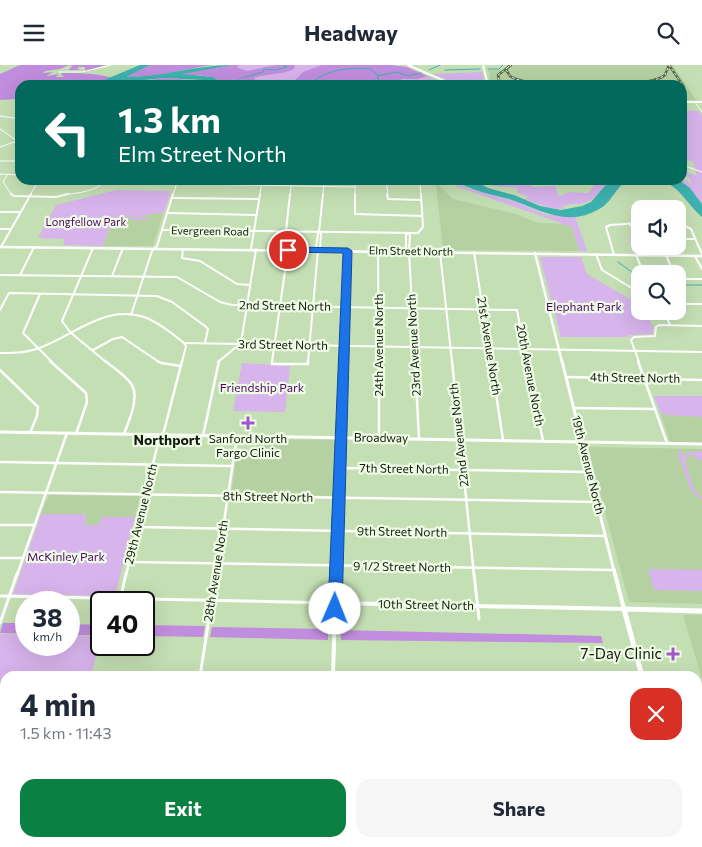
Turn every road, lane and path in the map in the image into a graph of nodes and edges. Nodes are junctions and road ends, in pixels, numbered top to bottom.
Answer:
1 (111, 65) edge
2 (408, 65) edge
3 (482, 65) edge
4 (59, 72) dead end
5 (442, 80) edge
6 (486, 80) edge
7 (687, 102) edge
8 (695, 102) junction
9 (702, 102) edge
10 (702, 112) edge
11 (0, 116) edge
12 (15, 118) edge
13 (0, 129) edge
14 (15, 139) edge
15 (15, 143) edge
16 (0, 147) edge
17 (0, 161) edge
18 (15, 161) edge
19 (687, 167) edge
20 (702, 172) edge
21 (0, 174) edge
22 (8, 174) junction
23 (15, 175) edge
24 (36, 185) edge
25 (102, 185) edge
26 (176, 185) edge
27 (262, 185) edge
28 (277, 185) edge
29 (387, 185) edge
30 (420, 185) edge
31 (292, 186) junction
32 (323, 187) junction
33 (355, 187) joint
34 (62, 190) dead end
35 (65, 195) junction
36 (30, 197) junction
37 (172, 198) junction
38 (259, 199) junction
39 (421, 200) junction
40 (0, 212) edge
41 (21, 212) junction
42 (168, 213) junction
43 (256, 215) junction
44 (422, 216) junction
45 (629, 224) edge
46 (686, 226) edge
47 (0, 229) edge
48 (12, 229) junction
49 (162, 230) junction
50 (253, 231) junction
51 (286, 231) junction
52 (319, 232) junction
53 (408, 233) junction
54 (686, 239) edge
55 (695, 239) junction
56 (34, 247) junction
57 (93, 247) junction
58 (0, 248) edge
59 (123, 248) junction
60 (155, 248) junction
61 (183, 249) junction
62 (251, 249) junction
63 (256, 249) junction
64 (288, 250) junction
65 (318, 250) junction
66 (348, 251) junction
67 (378, 251) junction
68 (409, 251) junction
69 (440, 252) junction
70 (474, 252) junction
71 (536, 253) junction
72 (596, 254) junction
73 (614, 255) junction
74 (631, 255) edge
75 (636, 255) edge
76 (666, 255) joint
77 (702, 255) edge
78 (695, 256) junction
79 (640, 265) edge
80 (670, 265) edge
81 (702, 269) edge
82 (0, 275) edge
83 (20, 275) junction
84 (80, 276) junction
85 (112, 276) junction
86 (144, 277) junction
87 (686, 279) edge
88 (702, 279) edge
89 (250, 285) junction
90 (631, 288) edge
91 (40, 294) junction
92 (72, 294) junction
93 (138, 295) junction
94 (686, 304) edge
95 (702, 304) edge
96 (246, 306) junction
97 (280, 306) junction
98 (313, 307) junction
99 (346, 307) junction
100 (378, 308) junction
101 (412, 308) junction
102 (446, 309) junction
103 (483, 309) junction
104 (0, 310) edge
105 (517, 310) joint
106 (131, 315) junction
107 (668, 320) edge
108 (670, 325) junction
109 (701, 327) edge
110 (70, 332) junction
111 (184, 343) junction
112 (204, 343) junction
113 (240, 344) junction
114 (274, 345) junction
115 (309, 345) junction
116 (344, 345) junction
117 (379, 346) junction
118 (414, 347) junction
119 (450, 347) junction
120 (37, 348) junction
121 (489, 348) junction
122 (525, 348) junction
123 (560, 349) junction
124 (93, 350) junction
125 (635, 350) junction
126 (702, 351) edge
127 (0, 353) edge
128 (181, 366) junction
129 (0, 370) edge
130 (567, 377) junction
131 (645, 379) junction
132 (702, 380) edge
133 (574, 408) junction
134 (655, 409) junction
135 (0, 432) edge
136 (30, 433) junction
137 (68, 433) junction
138 (76, 434) junction
139 (124, 434) junction
140 (162, 435) junction
141 (203, 436) junction
142 (237, 436) junction
143 (340, 438) junction
144 (379, 438) junction
145 (419, 439) junction
146 (460, 440) junction
147 (504, 440) junction
148 (544, 441) junction
149 (582, 442) junction
150 (668, 443) junction
151 (702, 444) edge
152 (0, 462) edge
153 (57, 463) junction
154 (153, 465) junction
155 (232, 466) junction
156 (339, 467) junction
157 (463, 469) junction
158 (589, 472) junction
159 (0, 492) edge
160 (46, 493) junction
161 (146, 495) junction
162 (228, 496) junction
163 (338, 498) junction
164 (467, 500) junction
165 (597, 503) junction
166 (0, 525) edge
167 (35, 525) junction
168 (138, 527) junction
169 (223, 529) junction
170 (337, 531) junction
171 (470, 533) junction
172 (605, 535) junction
173 (0, 558) edge
174 (23, 559) junction
175 (130, 562) junction
176 (218, 563) junction
177 (336, 565) junction
178 (474, 568) junction
179 (615, 570) junction
180 (122, 591) edge
181 (0, 597) edge
182 (9, 597) junction
183 (90, 599) edge
184 (155, 600) edge
185 (212, 601) junction
186 (335, 603) junction
187 (478, 606) junction
188 (624, 609) junction
189 (702, 611) edge
190 (479, 619) dead end
191 (0, 623) edge
192 (201, 671) edge
193 (333, 671) edge
194 (641, 671) edge

1 - 4 street
2 - 5 street
3 - 6 street
7 - 8 street
8 - 9 street
8 - 10 street
11 - 12 street
13 - 14 street
15 - 16 street
17 - 18 street
19 - 20 street
21 - 22 street
22 - 23 street
22 - 36 street
24 - 36 street
25 - 35 street
26 - 37 street
27 - 38 street
28 - 31 street
29 - 39 street
30 - 39 street
31 - 32 street
31 - 51 street
32 - 33 street
32 - 52 street
33 - 44 street
34 - 35 street
35 - 36 street
36 - 41 street
37 - 38 street
37 - 42 street
38 - 43 street
39 - 44 street
40 - 41 street
41 - 48 street
42 - 43 street
42 - 49 street
43 - 50 street
44 - 53 street
45 - 73 street
46 - 55 street
47 - 48 street
48 - 58 street
49 - 50 street, Evergreen Road
49 - 60 street
50 - 51 street, Evergreen Road
50 - 62 street
51 - 52 street, Evergreen Road
52 - 53 street, Evergreen Road
52 - 65 street
53 - 68 street, 23rd Avenue North
54 - 55 street
55 - 77 street
56 - 57 street, Elm Street North
56 - 58 street, Elm Street North
56 - 83 street
57 - 59 street, Elm Street North
57 - 84 street
59 - 60 street, Elm Street North
59 - 85 street
60 - 61 street, Elm Street North
60 - 86 street
61 - 62 street, Elm Street North
61 - 89 street
62 - 63 street, Elm Street North
63 - 64 street, Elm Street North
63 - 89 street
64 - 65 street, Elm Street North
64 - 97 street
65 - 66 street, Elm Street North
65 - 98 street
66 - 67 street, Elm Street North
66 - 99 street
67 - 68 street, Elm Street North
67 - 100 street, 24th Avenue North
68 - 69 street, Elm Street North
68 - 101 street, 23rd Avenue North
69 - 70 street, Elm Street North
69 - 102 street, 22nd Avenue North
70 - 71 street, Elm Street North
70 - 103 street, 21st Avenue North
71 - 72 street, Elm Street North
71 - 123 street, 19th Avenue North
72 - 73 street, Elm Street North
72 - 90 street
73 - 74 street, Elm Street North
75 - 79 street
76 - 78 street, Elm Street North
76 - 80 street
77 - 78 street, Elm Street North
78 - 81 street
82 - 83 street, 2nd Street North
83 - 84 street, 2nd Street North
84 - 85 street, 2nd Street North
84 - 92 street
85 - 86 street, 2nd Street North
86 - 93 street
86 - 96 street, 2nd Street North
87 - 88 street
89 - 96 street
91 - 92 street
91 - 104 street
91 - 120 street
92 - 93 street
92 - 110 street
93 - 106 street
93 - 112 street
94 - 95 street
96 - 97 street, 2nd Street North
96 - 113 street
97 - 98 street, 2nd Street North
97 - 114 street
98 - 99 street, 2nd Street North
98 - 115 street
99 - 100 street, 2nd Street North
99 - 116 street
100 - 101 street, 2nd Street North
100 - 117 street, 24th Avenue North
101 - 102 street, 2nd Street North
101 - 118 street, 23rd Avenue North
102 - 103 street, 2nd Street North
102 - 119 street, 22nd Avenue North
103 - 105 street, 2nd Street North
103 - 121 street, 21st Avenue North
105 - 122 street, 20th Avenue North
106 - 110 street
106 - 111 street
107 - 108 street
108 - 109 street
108 - 125 street
110 - 120 street
110 - 124 street
111 - 112 street, 3rd Street North
111 - 128 street, 29th Avenue North
112 - 113 street, 3rd Street North
113 - 114 street, 3rd Street North
113 - 141 street
114 - 115 street, 3rd Street North
114 - 115 street
115 - 116 street, 3rd Street North
116 - 117 street, 3rd Street North
116 - 143 street
117 - 118 street, 3rd Street North
117 - 144 street, 24th Avenue North
118 - 119 street, 3rd Street North
118 - 145 street, 23rd Avenue North
119 - 121 street, 3rd Street North
119 - 146 street, 22nd Avenue North
120 - 127 street
120 - 138 street
121 - 122 street, 3rd Street North
121 - 147 street, 21st Avenue North
122 - 123 street, 3rd Street North
122 - 148 street, 20th Avenue North
123 - 125 street, 3rd Street North
123 - 130 street, 19th Avenue North
124 - 128 street
124 - 139 street
125 - 126 street, 3rd Street North
125 - 131 street
128 - 140 street, 29th Avenue North
129 - 136 street
130 - 131 street, 4th Street North
130 - 133 street, 19th Avenue North
131 - 132 street, 4th Street North
131 - 134 street
133 - 134 street
133 - 149 street, 19th Avenue North
134 - 150 street
135 - 136 street, Broadway
136 - 137 street, Broadway
137 - 138 street, Broadway
137 - 153 street
138 - 139 street, Broadway
139 - 140 street, Broadway
140 - 141 street, Broadway
140 - 154 street, 29th Avenue North
141 - 142 street, Broadway
142 - 143 street, Broadway
142 - 155 street, 28th Avenue North
143 - 144 street, Broadway
143 - 156 street
144 - 145 street, Broadway
145 - 146 street, Broadway
146 - 147 street, Broadway
146 - 157 street, 22nd Avenue North
147 - 148 street, Broadway
148 - 149 street, Broadway
149 - 150 street, Broadway
149 - 158 street, 19th Avenue North
150 - 151 street, Broadway
152 - 153 street
153 - 154 street
153 - 160 street
154 - 155 street
154 - 161 street, 29th Avenue North
155 - 162 street, 28th Avenue North
156 - 157 street, 7th Street North
156 - 163 street
157 - 158 street, 7th Street North
157 - 164 street, 22nd Avenue North
158 - 165 street, 19th Avenue North
159 - 160 street, 8th Street North
160 - 161 street, 8th Street North
160 - 167 street
161 - 162 street, 8th Street North
161 - 168 street, 29th Avenue North
162 - 163 street, 8th Street North
162 - 169 street, 28th Avenue North
163 - 164 street, 8th Street North
163 - 170 street
164 - 165 street, 8th Street North
164 - 171 street, 22nd Avenue North
165 - 172 street, 19th Avenue North
166 - 167 street
167 - 174 street
168 - 169 street, 9th Street North
168 - 175 street, 29th Avenue North
169 - 170 street, 9th Street North
169 - 176 street, 28th Avenue North
170 - 171 street, 9th Street North
170 - 177 street
171 - 172 street, 9th Street North
171 - 178 street, 22nd Avenue North
172 - 179 street, 19th Avenue North
173 - 174 street
174 - 182 street
175 - 176 street, 9 1/2 Street North
175 - 180 street, 29th Avenue North
176 - 177 street, 9 1/2 Street North
176 - 185 street, 28th Avenue North
177 - 178 street, 9 1/2 Street North
177 - 186 street
178 - 179 street, 9 1/2 Street North
178 - 187 street, 22nd Avenue North
179 - 188 street, 19th Avenue North
181 - 182 street, 10th Street North
182 - 183 street, 10th Street North
182 - 191 street
184 - 185 street, 10th Street North
185 - 186 street, 10th Street North
185 - 192 street, 28th Avenue North
186 - 187 street, 10th Street North
186 - 193 street
187 - 188 street, 10th Street North
187 - 190 street, 22nd Avenue North
188 - 189 main road, 10th Street North
188 - 194 main road, 19th Avenue North

